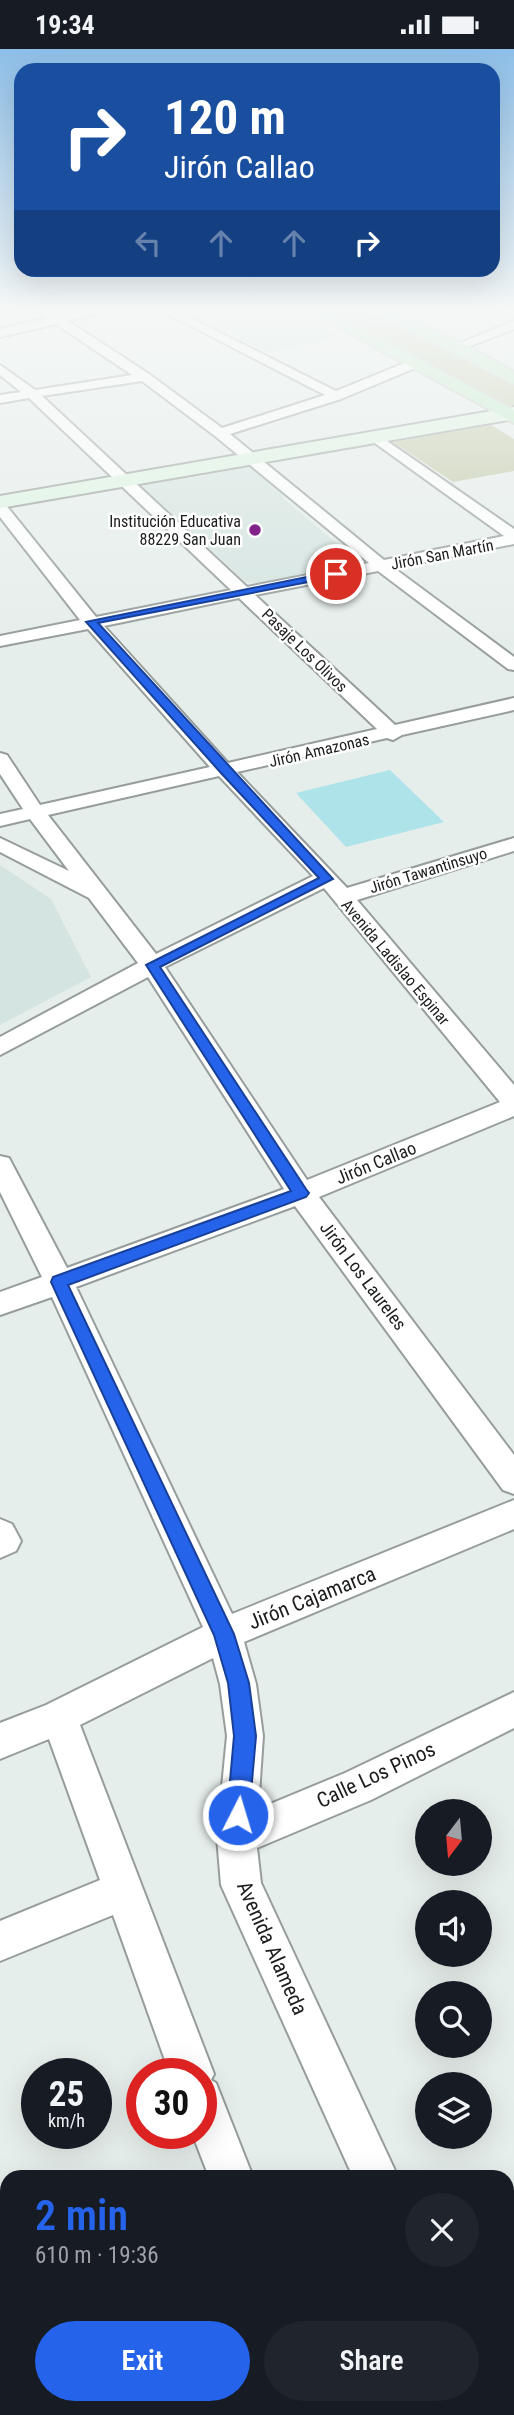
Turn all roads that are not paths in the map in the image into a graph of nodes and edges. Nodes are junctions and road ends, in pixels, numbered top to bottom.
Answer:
1 (59, 419) edge
2 (202, 419) edge
3 (263, 419) edge
4 (482, 419) edge
5 (220, 433) junction
6 (377, 438) junction
7 (249, 457) junction
8 (124, 480) junction
9 (0, 502) edge
10 (0, 507) edge
11 (514, 538) edge
12 (382, 566) junction
13 (244, 591) junction
14 (91, 622) junction
15 (0, 641) edge
16 (514, 665) edge
17 (514, 704) edge
18 (393, 734) junction
19 (0, 759) edge
20 (225, 771) junction
21 (36, 812) junction
22 (0, 820) edge
23 (0, 844) edge
24 (514, 844) edge
25 (327, 879) junction
26 (99, 894) junction
27 (342, 897) junction
28 (152, 965) junction
29 (0, 1047) edge
30 (514, 1104) edge
31 (0, 1165) edge
32 (301, 1193) junction
33 (59, 1282) junction
34 (0, 1304) edge
35 (514, 1480) edge
36 (514, 1514) edge
37 (0, 1534) edge
38 (0, 1543) edge
39 (224, 1634) junction
40 (514, 1709) edge
41 (59, 1717) junction
42 (0, 1741) edge
43 (236, 1837) junction
44 (123, 1891) junction
45 (0, 1941) edge
46 (186, 2058) edge
47 (217, 2140) edge
48 (228, 2170) edge
49 (373, 2170) edge

1 - 8 street, Pasaje Los Olivos
2 - 5 street
3 - 5 street
4 - 6 main road
5 - 7 street
6 - 7 main road
6 - 11 street
7 - 8 main road
7 - 12 street
8 - 9 main road
8 - 13 street, Pasaje Los Olivos
10 - 14 street, Avenida Ladislao Espinar
11 - 12 street, Jirón San Martín
12 - 13 street, Jirón San Martín
12 - 16 street
13 - 14 street, Jirón San Martín
13 - 18 street, Pasaje Los Olivos
14 - 15 street, Jirón San Martín
14 - 20 street, Avenida Ladislao Espinar
17 - 18 street, Jirón Amazonas
18 - 20 street, Jirón Amazonas
19 - 21 street, Jirón Los Laureles
20 - 21 street, Jirón Amazonas
20 - 25 street, Avenida Ladislao Espinar
21 - 22 street, Jirón Amazonas
21 - 26 street, Jirón Los Laureles
23 - 26 street
24 - 27 street, Jirón Tawantinsuyo
25 - 27 street, Avenida Ladislao Espinar
25 - 28 street
26 - 28 street, Jirón Los Laureles
27 - 30 street, Avenida Ladislao Espinar
28 - 29 street
28 - 32 street, Jirón Los Laureles
30 - 32 street, Jirón Callao
31 - 33 street, Avenida Alameda
32 - 33 street, Jirón Callao
32 - 35 street, Jirón Los Laureles
33 - 34 street, Jirón Callao
33 - 39 street, Avenida Alameda
36 - 39 street, Jirón Cajamarca
37 - 38 street
39 - 41 street, Jirón Cajamarca
39 - 43 street, Avenida Alameda
40 - 43 street, Calle Los Pinos
41 - 42 street, Jirón Cajamarca
41 - 44 street
43 - 49 street, Avenida Alameda
44 - 45 street
44 - 46 street
47 - 48 street

